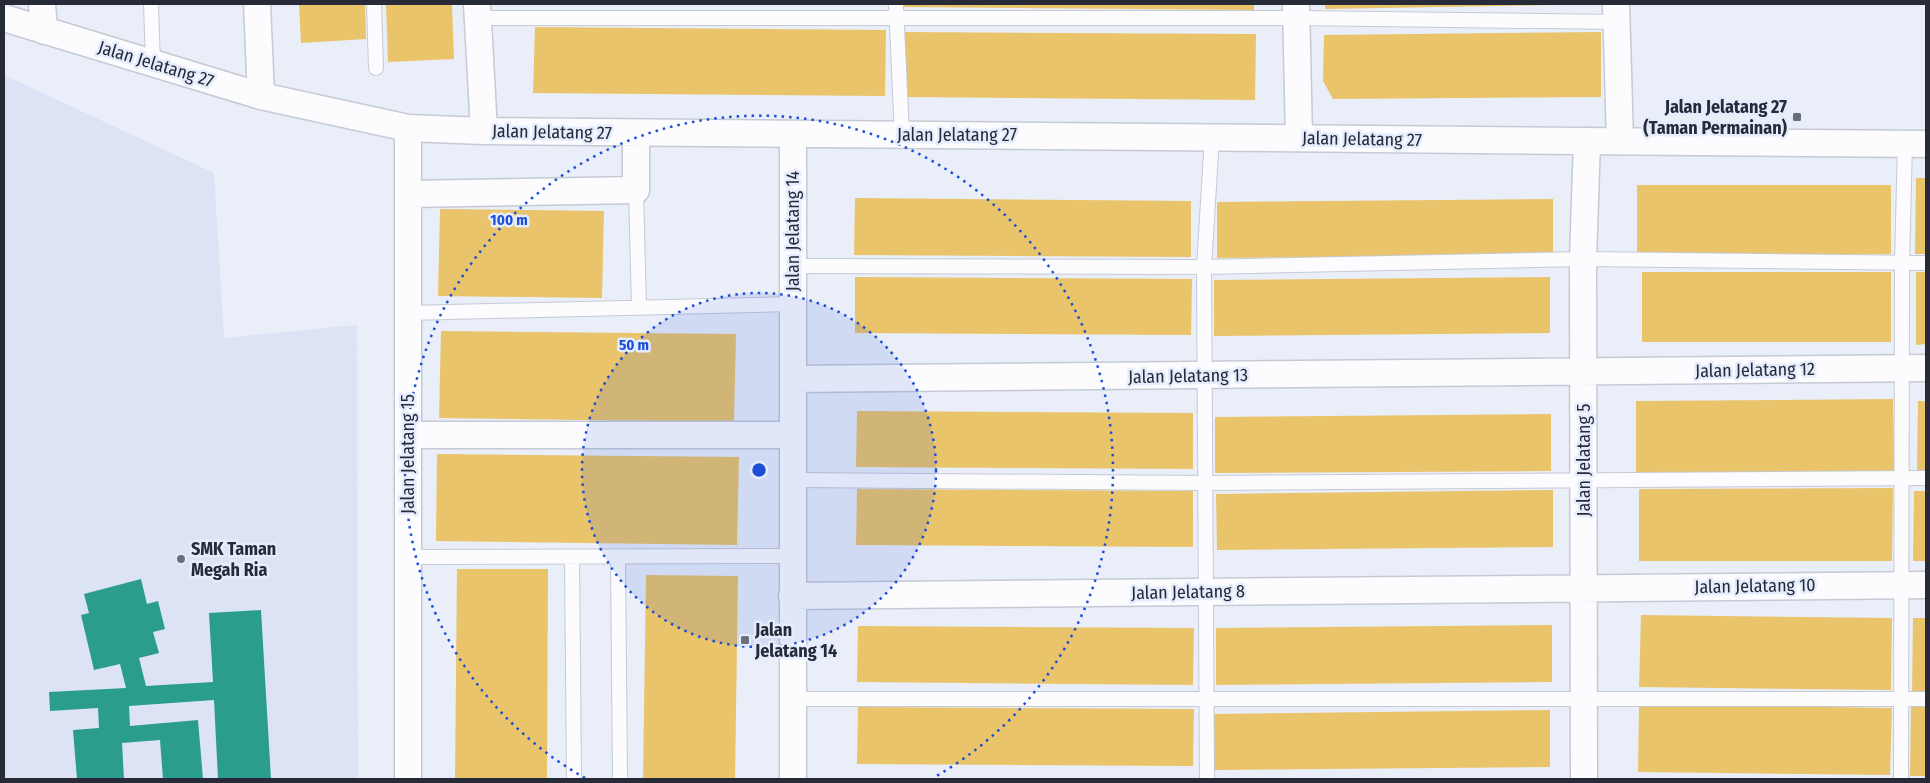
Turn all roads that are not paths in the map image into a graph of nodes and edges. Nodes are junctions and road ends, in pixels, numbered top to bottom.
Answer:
1 (42, 4) edge
2 (151, 4) edge
3 (257, 4) edge
4 (374, 4) edge
5 (896, 4) edge
6 (477, 11) edge
7 (1296, 11) edge
8 (1616, 13) edge
9 (4, 18) edge
10 (897, 19) junction
11 (44, 31) junction
12 (153, 64) junction
13 (376, 68) dead end
14 (261, 96) junction
15 (408, 128) junction
16 (484, 131) junction
17 (636, 132) junction
18 (792, 134) junction
19 (902, 135) junction
20 (1212, 137) junction
21 (1299, 138) junction
22 (1587, 141) junction
23 (1620, 141) junction
24 (1916, 144) edge
25 (636, 190) junction
26 (408, 194) junction
27 (1583, 260) junction
28 (1902, 263) junction
29 (1926, 263) edge
30 (793, 266) junction
31 (1204, 267) junction
32 (792, 304) junction
33 (639, 308) junction
34 (408, 313) junction
35 (1915, 368) edge
36 (1584, 372) junction
37 (1204, 376) junction
38 (793, 379) junction
39 (408, 435) junction
40 (792, 435) junction
41 (1902, 478) junction
42 (1926, 478) edge
43 (792, 480) junction
44 (1584, 482) junction
45 (1206, 483) junction
46 (792, 556) junction
47 (408, 557) junction
48 (572, 557) junction
49 (618, 557) junction
50 (1926, 584) edge
51 (1901, 585) junction
52 (1584, 588) junction
53 (1206, 592) junction
54 (792, 596) junction
55 (1207, 698) junction
56 (1584, 698) junction
57 (793, 699) junction
58 (1901, 699) junction
59 (1926, 699) edge
60 (408, 779) edge
61 (574, 779) edge
62 (620, 779) edge
63 (792, 779) edge
64 (1207, 779) edge
65 (1584, 779) edge
66 (1901, 779) edge

1 - 11 street
2 - 12 lane
3 - 14 street
4 - 13 lane
5 - 10 lane
6 - 10 lane
6 - 16 street
7 - 8 lane
7 - 10 lane
7 - 21 street
8 - 23 street
9 - 11 street, Jalan Jelatang 27
10 - 19 lane
11 - 12 street, Jalan Jelatang 27
12 - 14 street, Jalan Jelatang 27
14 - 15 street, Jalan Jelatang 27
15 - 16 street, Jalan Jelatang 27
15 - 26 street, Jalan Jelatang 15
16 - 17 street, Jalan Jelatang 27
17 - 18 street, Jalan Jelatang 27
17 - 25 street
18 - 19 street, Jalan Jelatang 27
18 - 30 street, Jalan Jelatang 14
19 - 20 street, Jalan Jelatang 27
20 - 21 street, Jalan Jelatang 27
20 - 31 lane
21 - 22 street, Jalan Jelatang 27
22 - 23 street, Jalan Jelatang 27
22 - 27 street, Jalan Jelatang 5
23 - 24 street, Jalan Jelatang 27
24 - 28 lane
25 - 26 street
25 - 33 lane
26 - 34 street, Jalan Jelatang 15
27 - 28 lane
27 - 31 lane
27 - 36 street, Jalan Jelatang 5
28 - 29 lane
28 - 35 lane
30 - 31 lane
30 - 32 street, Jalan Jelatang 14
31 - 37 lane
32 - 33 lane
32 - 38 street, Jalan Jelatang 14
33 - 34 lane
34 - 39 street, Jalan Jelatang 15
35 - 36 street, Jalan Jelatang 12
35 - 41 lane
36 - 37 street, Jalan Jelatang 13
36 - 44 street, Jalan Jelatang 5
37 - 38 street, Jalan Jelatang 13
37 - 45 lane
38 - 40 street, Jalan Jelatang 14
39 - 40 street
39 - 47 street, Jalan Jelatang 15
40 - 43 street, Jalan Jelatang 14
41 - 42 lane
41 - 44 lane
41 - 51 lane
43 - 45 lane
43 - 46 street, Jalan Jelatang 14
44 - 45 lane
44 - 52 street, Jalan Jelatang 5
45 - 53 lane
46 - 49 lane
46 - 54 street, Jalan Jelatang 14
47 - 48 lane
47 - 60 street, Jalan Jelatang 15
48 - 49 lane
48 - 61 lane
49 - 62 lane
50 - 51 street, Jalan Jelatang 10
51 - 52 street, Jalan Jelatang 10
51 - 58 lane
52 - 53 street, Jalan Jelatang 8
52 - 56 street, Jalan Jelatang 5
53 - 54 street, Jalan Jelatang 8
53 - 55 lane
54 - 57 street, Jalan Jelatang 14
55 - 56 lane
55 - 57 lane
55 - 64 lane
56 - 58 lane
56 - 65 street, Jalan Jelatang 5
57 - 63 street, Jalan Jelatang 14
58 - 59 lane
58 - 66 lane

